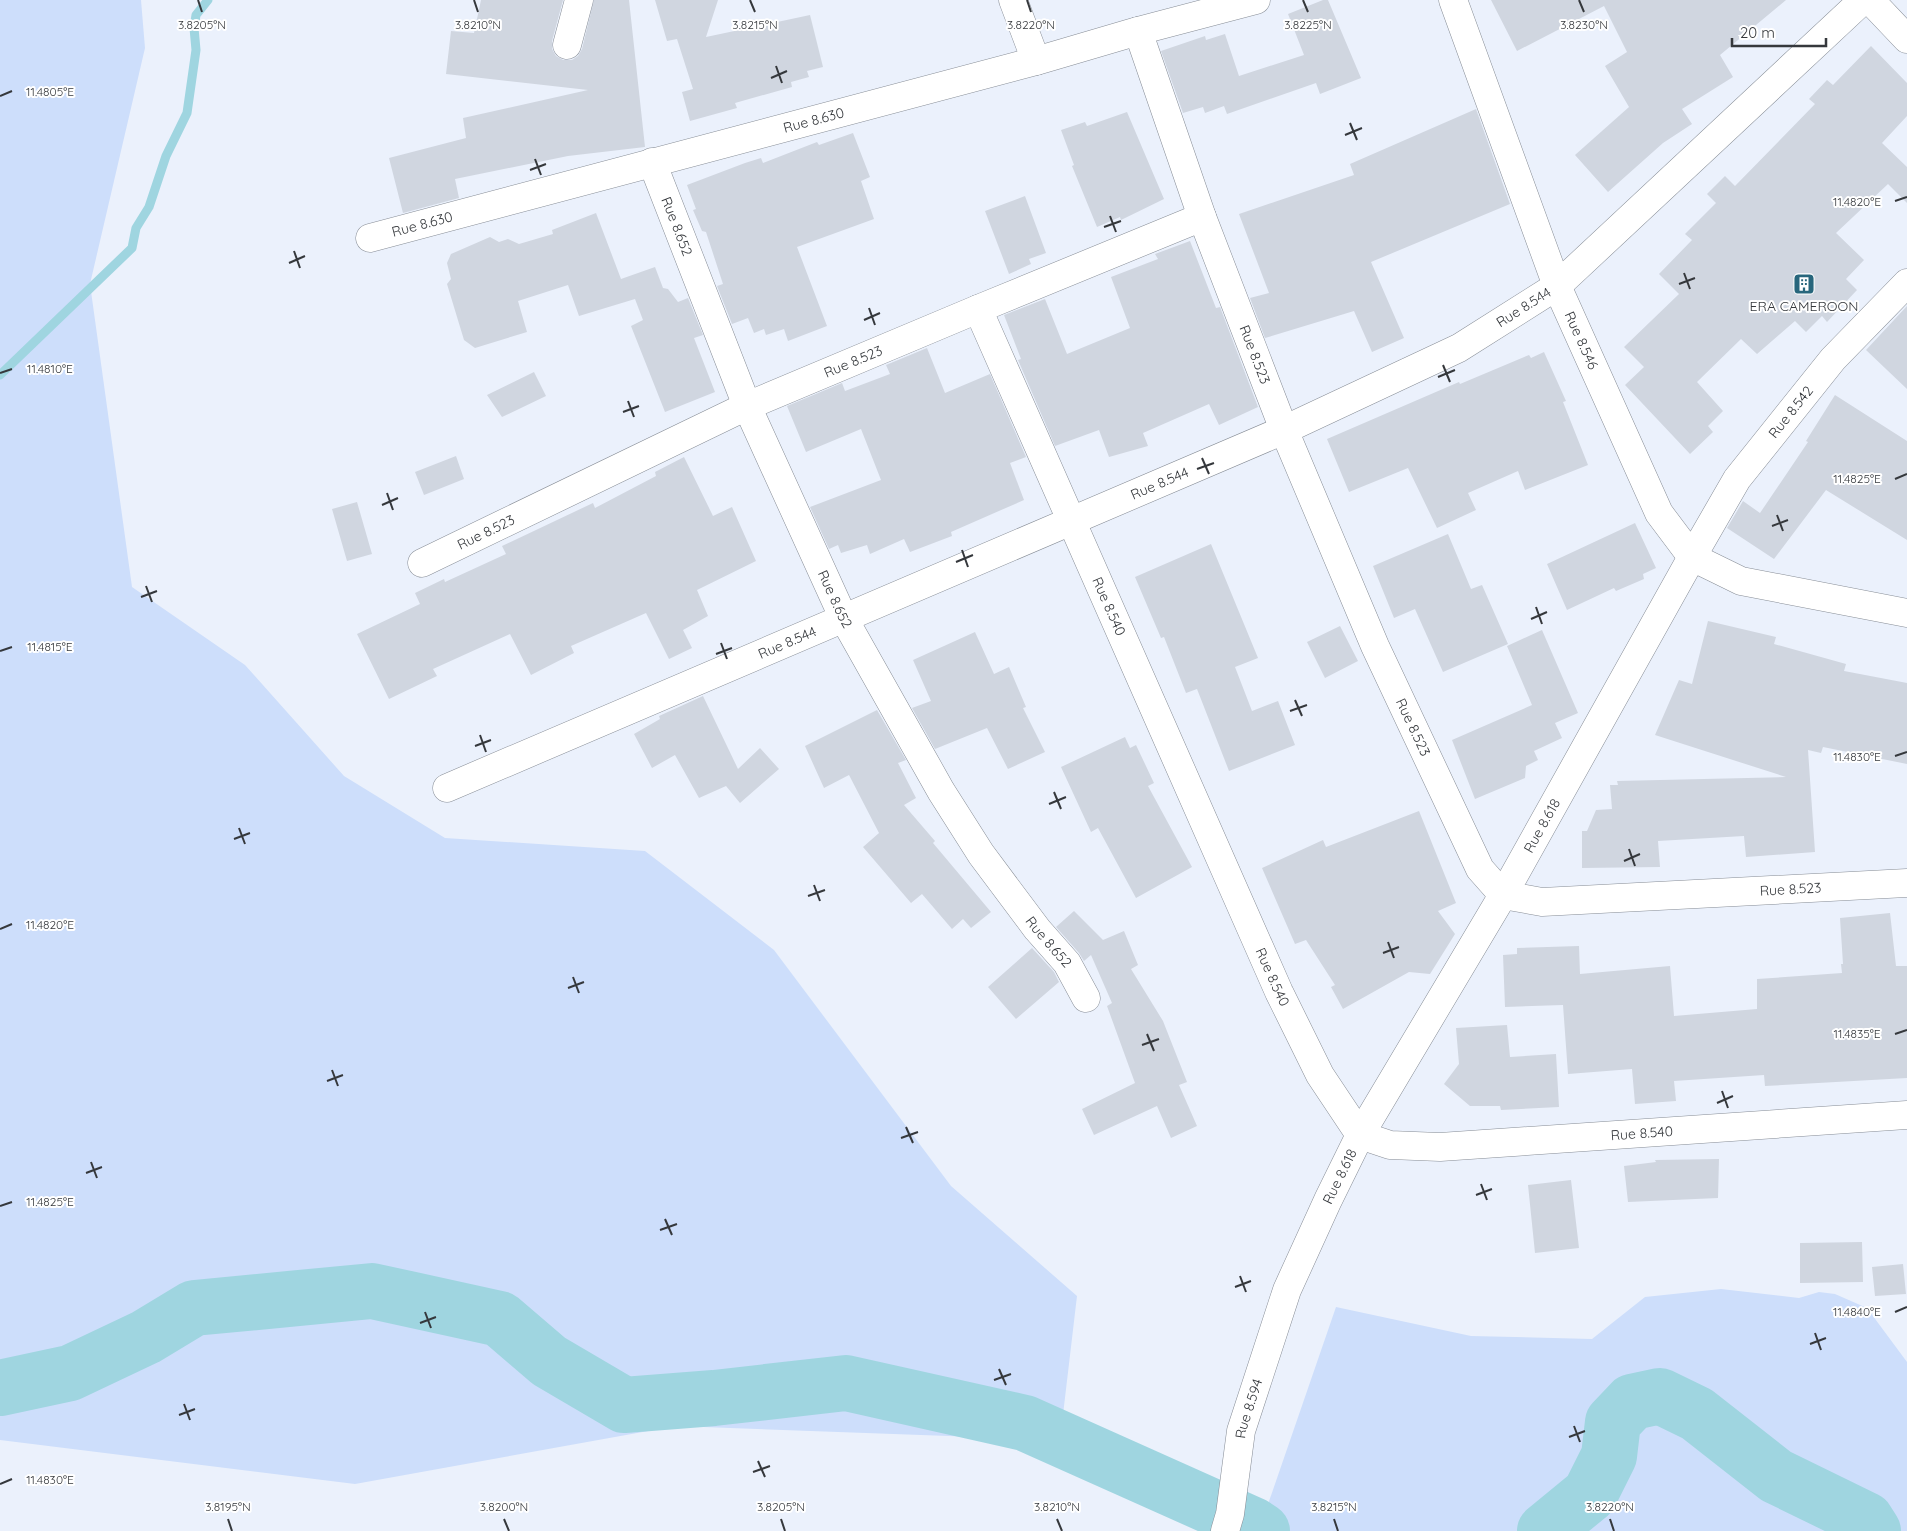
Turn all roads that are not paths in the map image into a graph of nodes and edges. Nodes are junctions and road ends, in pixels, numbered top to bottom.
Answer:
1 (579, 0) edge
2 (1013, 0) edge
3 (1256, 0) edge
4 (1454, 0) edge
5 (1863, 0) edge
6 (1870, 0) edge
7 (1138, 30) junction
8 (1907, 39) edge
9 (567, 45) dead end
10 (1036, 61) junction
11 (652, 162) junction
12 (1202, 218) junction
13 (370, 238) dead end
14 (1907, 283) edge
15 (1557, 286) junction
16 (978, 309) junction
17 (747, 406) junction
18 (1284, 430) junction
19 (1072, 520) junction
20 (1692, 557) junction
21 (422, 563) dead end
22 (1907, 613) edge
23 (844, 617) junction
24 (447, 788) dead end
25 (1907, 882) edge
26 (1503, 895) junction
27 (1086, 998) dead end
28 (1907, 1115) edge
29 (1360, 1135) junction
30 (1287, 1290) joint
31 (1225, 1531) edge

1 - 9 street
2 - 10 street
3 - 7 street, Rue 8.630
4 - 15 street, Rue 8.546
5 - 15 street, Rue 8.544
6 - 8 street
7 - 10 street, Rue 8.630
7 - 12 street
10 - 11 street, Rue 8.630
11 - 13 street, Rue 8.630
11 - 17 street, Rue 8.652
12 - 16 street, Rue 8.523
12 - 18 street, Rue 8.523
14 - 20 street, Rue 8.542
15 - 18 street, Rue 8.544
15 - 20 street, Rue 8.546
16 - 17 street, Rue 8.523
16 - 19 street, Rue 8.540
17 - 21 street, Rue 8.523
17 - 23 street, Rue 8.652
18 - 19 street, Rue 8.544
18 - 26 street, Rue 8.523
19 - 23 street, Rue 8.544
19 - 29 street, Rue 8.540
20 - 22 street
20 - 26 street, Rue 8.618
23 - 24 street, Rue 8.544
23 - 27 street, Rue 8.652
25 - 26 street, Rue 8.523
26 - 29 street, Rue 8.618
28 - 29 street, Rue 8.540
29 - 30 street, Rue 8.618
30 - 31 street, Rue 8.594

